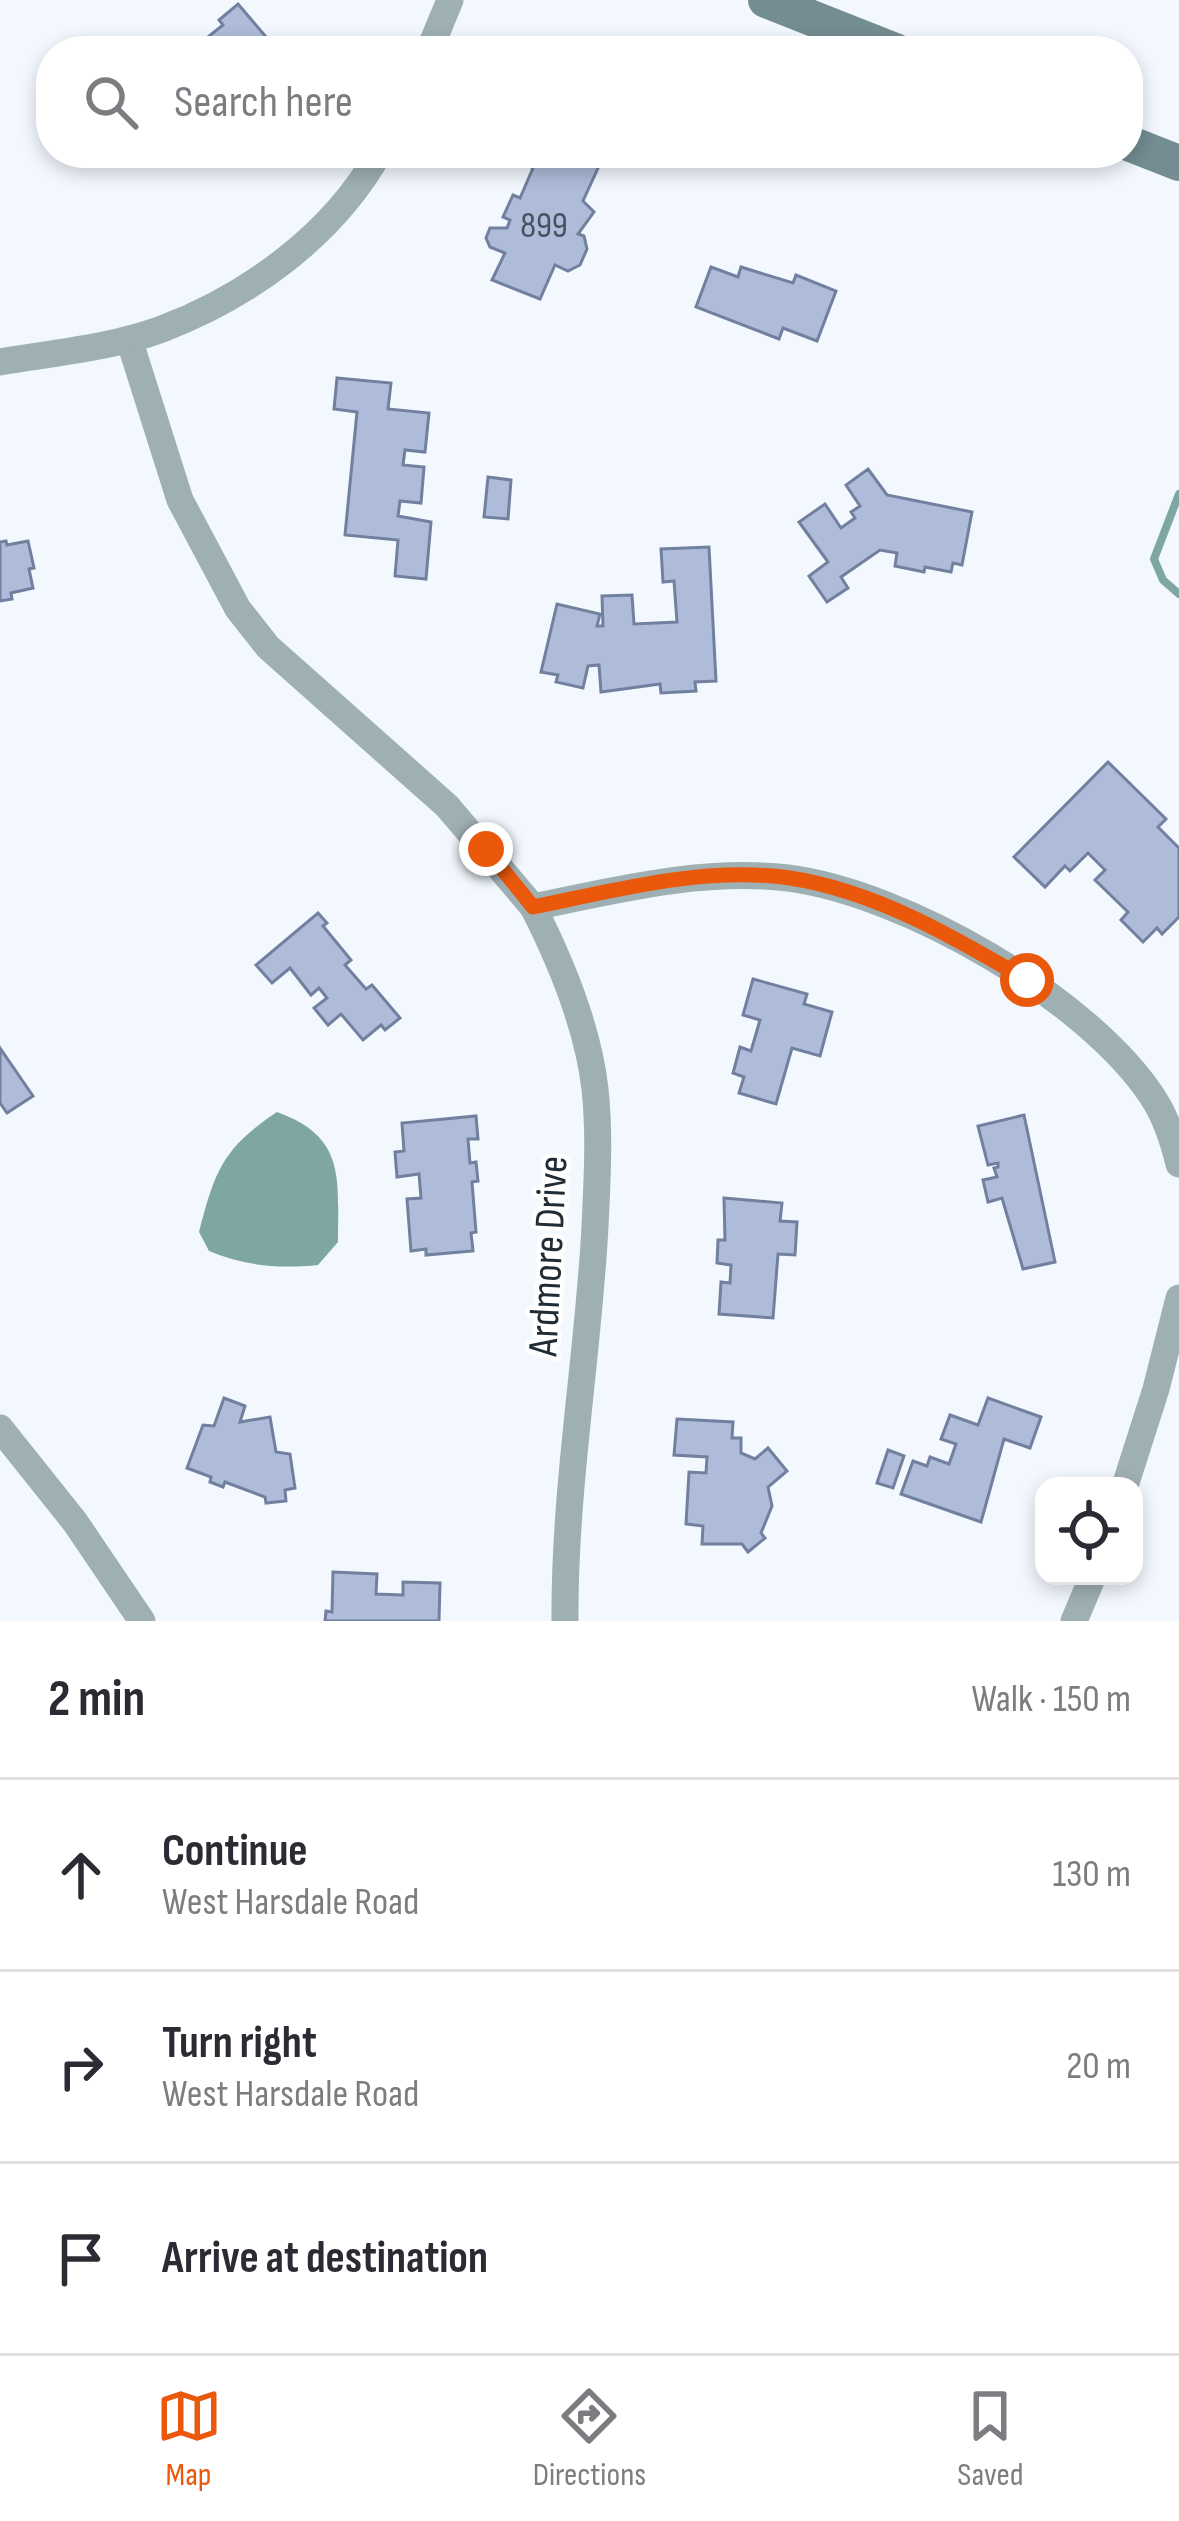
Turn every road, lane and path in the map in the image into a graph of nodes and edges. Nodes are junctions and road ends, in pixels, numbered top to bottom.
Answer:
1 (450, 0) edge
2 (766, 0) edge
3 (435, 36) edge
4 (857, 36) edge
5 (1143, 149) edge
6 (1179, 163) edge
7 (369, 168) edge
8 (129, 339) junction
9 (0, 362) edge
10 (533, 907) junction
11 (1179, 1163) edge
12 (1179, 1298) edge
13 (0, 1428) edge
14 (1128, 1477) edge
15 (1089, 1585) edge
16 (142, 1621) edge
17 (565, 1621) edge
18 (1073, 1621) edge

1 - 3 street
2 - 4 street
5 - 6 street
7 - 8 street
8 - 9 street
8 - 10 street, Ardmore Drive
10 - 11 street
10 - 17 street, Ardmore Drive
12 - 14 street
13 - 16 street
15 - 18 street

